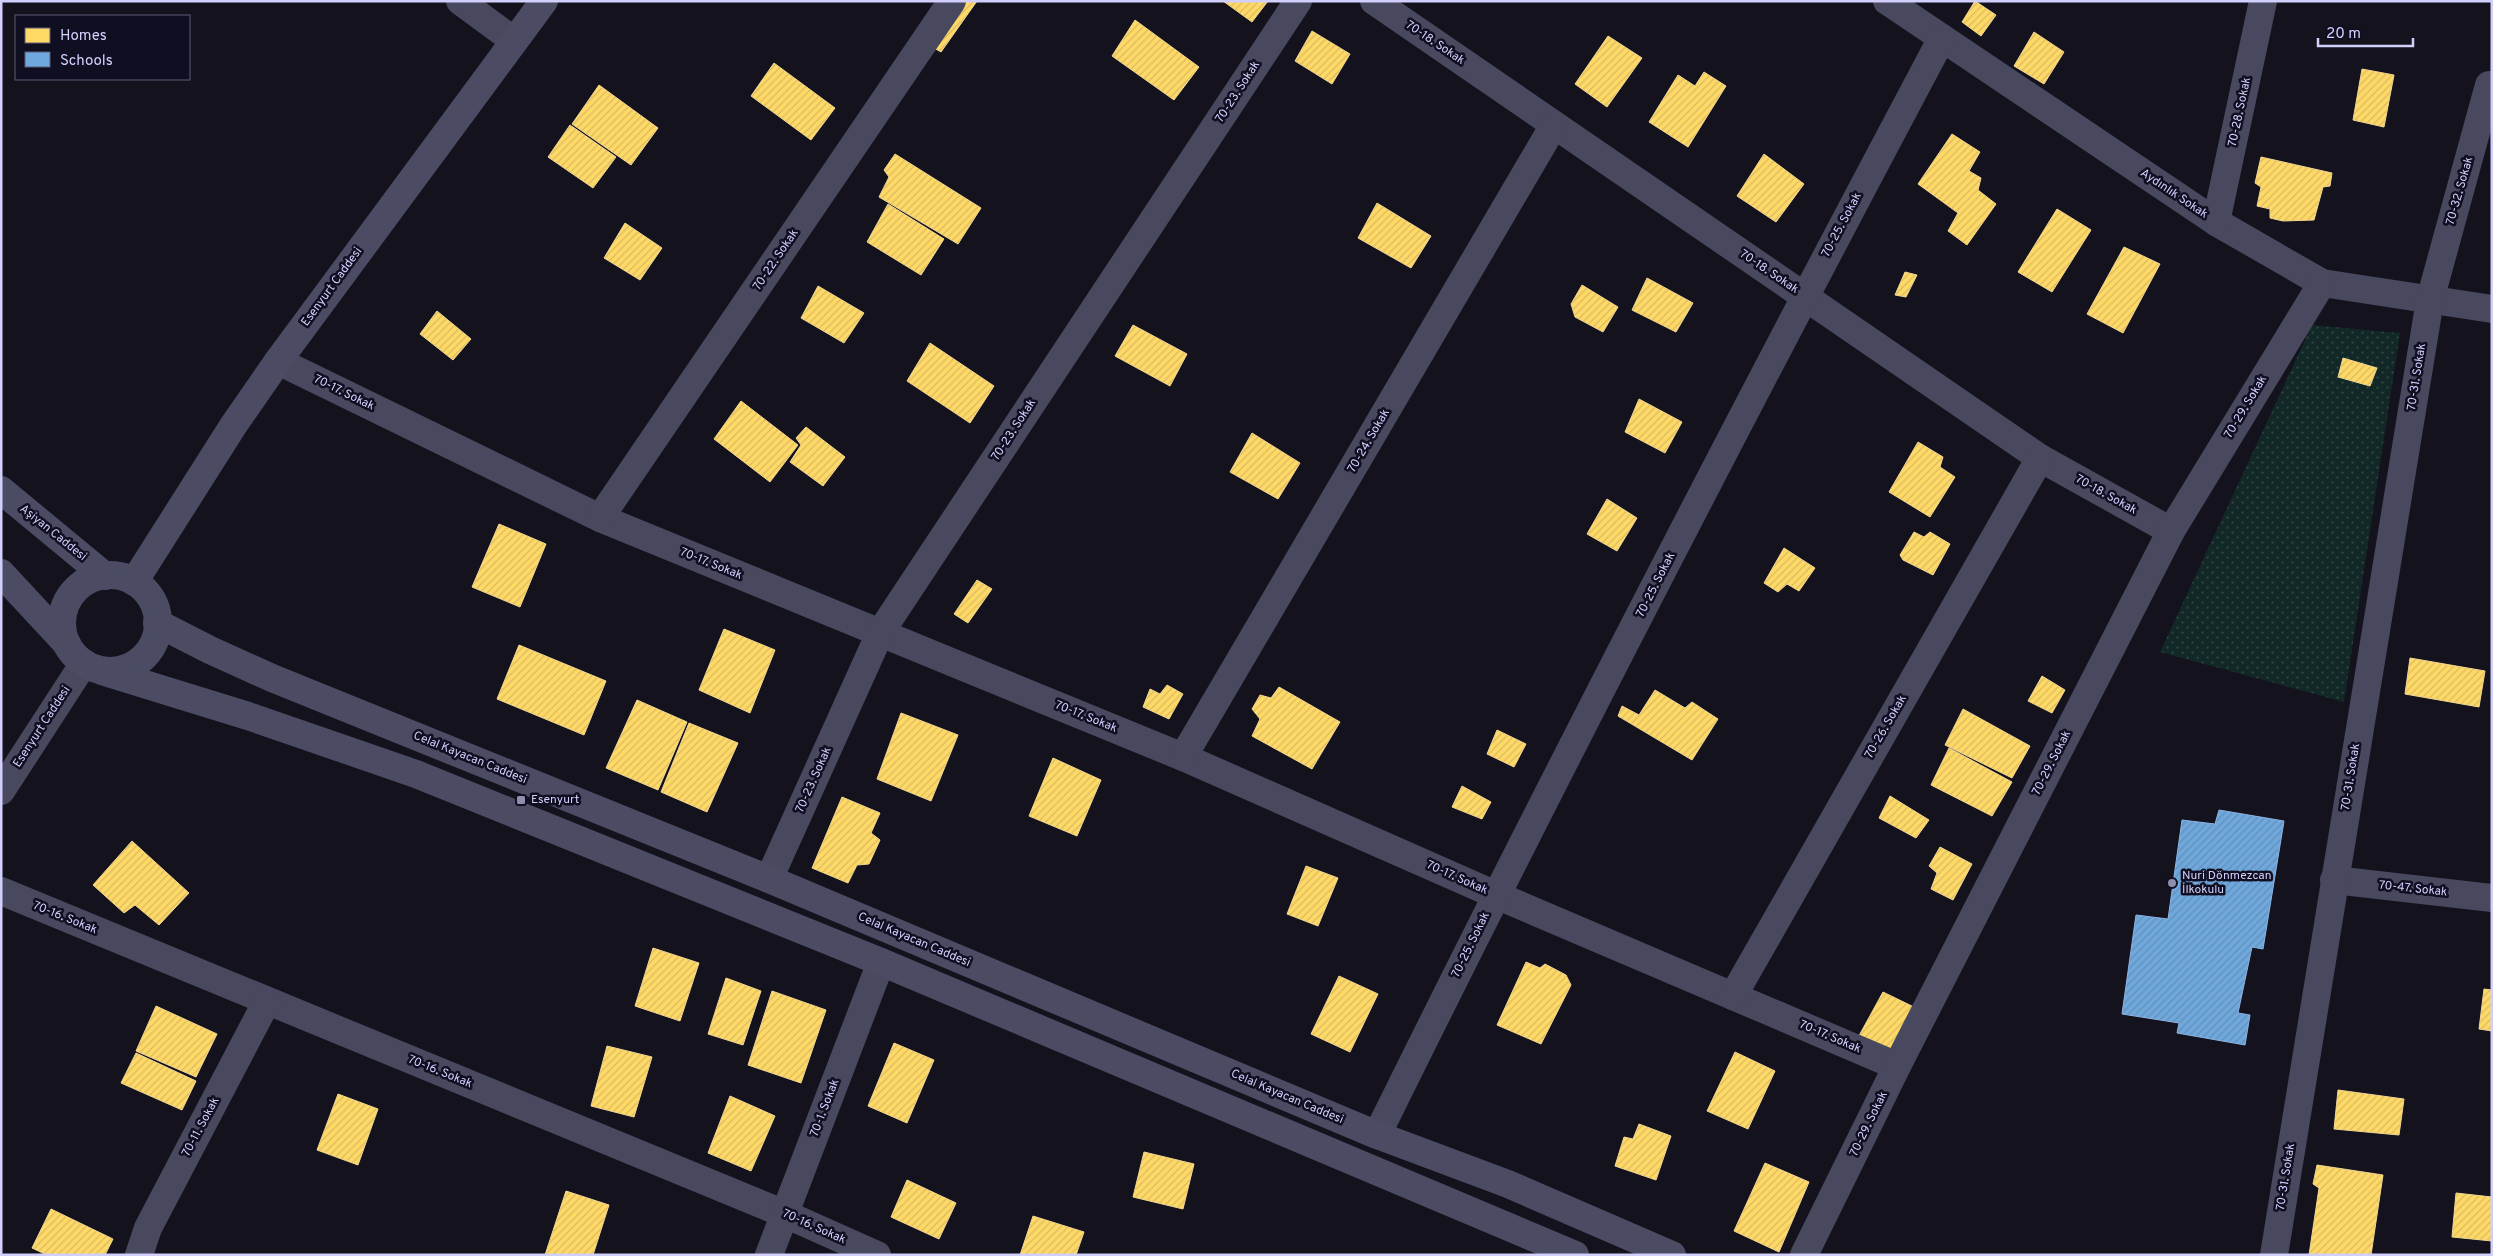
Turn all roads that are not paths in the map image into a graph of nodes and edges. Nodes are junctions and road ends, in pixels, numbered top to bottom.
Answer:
1 (460, 1) edge
2 (544, 1) edge
3 (952, 1) edge
4 (1298, 1) edge
5 (1374, 1) edge
6 (1887, 1) edge
7 (2263, 1) edge
8 (1942, 38) junction
9 (513, 40) junction
10 (2492, 85) edge
11 (1554, 125) junction
12 (2216, 222) junction
13 (2322, 283) junction
14 (1805, 296) junction
15 (2430, 300) junction
16 (2492, 309) edge
17 (278, 360) junction
18 (2040, 458) junction
19 (1, 490) edge
20 (600, 518) junction
21 (2171, 531) junction
22 (1, 573) edge
23 (105, 576) junction
24 (134, 582) junction
25 (157, 623) junction
26 (880, 633) junction
27 (84, 659) junction
28 (1183, 757) junction
29 (1, 790) edge
30 (769, 879) junction
31 (2334, 880) junction
32 (1, 891) edge
33 (1496, 895) junction
34 (2492, 898) edge
35 (881, 962) junction
36 (1732, 996) junction
37 (267, 1001) junction
38 (1897, 1066) junction
39 (1376, 1135) junction
40 (785, 1214) junction
41 (139, 1255) edge
42 (769, 1255) edge
43 (877, 1255) edge
44 (1575, 1255) edge
45 (1672, 1255) edge
46 (1804, 1255) edge
47 (2274, 1255) edge

1 - 9 street
2 - 9 street, Esenyurt Caddesi
3 - 20 street, 70-22. Sokak
4 - 26 street, 70-23. Sokak
5 - 11 street, 70-18. Sokak
6 - 8 street, Aydınlık Sokak
7 - 12 street, 70-28. Sokak
8 - 12 street, Aydınlık Sokak
8 - 14 street, 70-25. Sokak
9 - 17 street, Esenyurt Caddesi
10 - 15 street, 70-32. Sokak
11 - 14 street, 70-18. Sokak
11 - 28 street, 70-24. Sokak
12 - 13 street, Aydınlık Sokak
13 - 15 street, Aydınlık Sokak
13 - 21 street, 70-29. Sokak
14 - 18 street, 70-18. Sokak
14 - 33 street, 70-25. Sokak
15 - 16 street, Aydınlık Sokak
15 - 31 street, 70-31. Sokak
17 - 20 street, 70-17. Sokak
17 - 24 street, Esenyurt Caddesi
18 - 21 street, 70-18. Sokak
18 - 36 street, 70-26. Sokak
19 - 23 street, Aşiyan Caddesi
20 - 26 street, 70-17. Sokak
21 - 38 street, 70-29. Sokak
22 - 27 street
23 - 24 street
23 - 27 street
24 - 25 street
25 - 27 street
25 - 30 street, Celal Kayacan Caddesi
26 - 28 street, 70-17. Sokak
26 - 30 street, 70-23. Sokak
27 - 29 street, Esenyurt Caddesi
27 - 35 street
28 - 33 street, 70-17. Sokak
30 - 39 street, Celal Kayacan Caddesi
31 - 34 street, 70-47. Sokak
31 - 47 street, 70-31. Sokak
32 - 37 street, 70-16. Sokak
33 - 36 street, 70-17. Sokak
33 - 39 street, 70-25. Sokak
35 - 40 street, 70-1. Sokak
35 - 44 street
36 - 38 street, 70-17. Sokak
37 - 40 street, 70-16. Sokak
37 - 41 street, 70-11. Sokak
38 - 46 street, 70-29. Sokak
39 - 45 street, Celal Kayacan Caddesi
40 - 42 street, 70-1. Sokak
40 - 43 street, 70-16. Sokak

